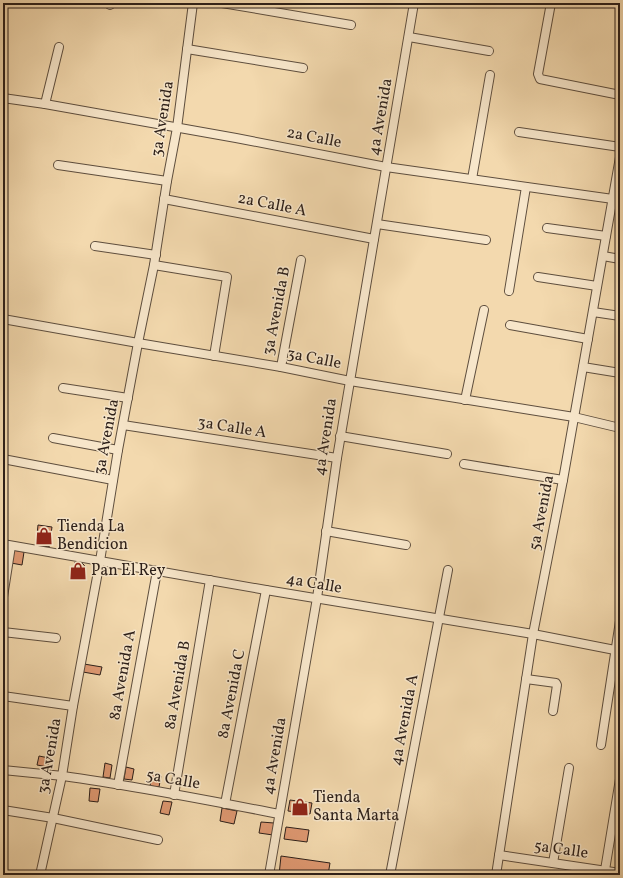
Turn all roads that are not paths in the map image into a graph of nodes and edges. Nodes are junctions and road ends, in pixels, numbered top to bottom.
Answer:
1 (193, 3) edge
2 (222, 3) edge
3 (414, 3) edge
4 (551, 3) edge
5 (351, 25) dead end
6 (409, 37) junction
7 (60, 47) dead end
8 (187, 49) junction
9 (489, 51) dead end
10 (302, 68) dead end
11 (490, 75) dead end
12 (620, 95) edge
13 (3, 98) edge
14 (45, 104) junction
15 (177, 128) junction
16 (519, 132) dead end
17 (620, 147) edge
18 (620, 157) edge
19 (58, 165) dead end
20 (386, 167) junction
21 (472, 179) junction
22 (167, 181) junction
23 (526, 187) junction
24 (164, 199) junction
25 (616, 200) edge
26 (377, 224) junction
27 (546, 228) dead end
28 (606, 236) junction
29 (374, 239) junction
30 (486, 240) dead end
31 (95, 246) dead end
32 (156, 255) junction
33 (603, 256) junction
34 (620, 259) edge
35 (301, 260) dead end
36 (154, 265) junction
37 (538, 277) dead end
38 (598, 286) junction
39 (509, 291) dead end
40 (484, 310) dead end
41 (593, 312) junction
42 (620, 316) edge
43 (3, 319) edge
44 (510, 325) dead end
45 (588, 339) junction
46 (138, 343) junction
47 (214, 356) junction
48 (281, 367) junction
49 (583, 367) junction
50 (620, 373) edge
51 (350, 381) junction
52 (63, 388) dead end
53 (128, 398) junction
54 (464, 400) junction
55 (574, 418) junction
56 (124, 425) junction
57 (620, 428) edge
58 (340, 436) junction
59 (53, 438) dead end
60 (118, 450) junction
61 (447, 454) dead end
62 (336, 458) junction
63 (3, 459) edge
64 (464, 464) dead end
65 (113, 480) junction
66 (563, 480) junction
67 (326, 531) junction
68 (7, 545) edge
69 (406, 545) dead end
70 (100, 561) junction
71 (448, 570) dead end
72 (157, 571) junction
73 (210, 580) junction
74 (266, 590) junction
75 (3, 597) edge
76 (317, 598) junction
77 (439, 619) junction
78 (620, 621) edge
79 (3, 632) edge
80 (533, 634) junction
81 (56, 638) dead end
82 (618, 651) edge
83 (526, 679) junction
84 (3, 696) edge
85 (73, 706) junction
86 (553, 711) dead end
87 (601, 745) dead end
88 (569, 768) dead end
89 (3, 770) edge
90 (62, 776) junction
91 (620, 779) edge
92 (118, 785) junction
93 (174, 794) junction
94 (225, 804) junction
95 (3, 810) edge
96 (279, 814) junction
97 (53, 818) junction
98 (158, 840) dead end
99 (499, 855) junction
100 (553, 863) junction
101 (605, 870) junction
102 (620, 874) edge
103 (40, 875) edge
104 (269, 875) edge
105 (390, 875) edge
106 (496, 875) edge

1 - 8 street, 3a Avenida
2 - 5 street
3 - 6 street, 4a Avenida
4 - 12 street
6 - 9 street
6 - 20 street, 4a Avenida
7 - 14 street
8 - 10 street
8 - 15 street, 3a Avenida
11 - 21 street
13 - 14 street, 2a Calle
14 - 15 street, 2a Calle
15 - 20 street, 2a Calle
15 - 22 street, 3a Avenida
16 - 17 street
18 - 25 street, 5a Avenida
19 - 22 street
20 - 21 street, 2a Calle
20 - 26 street, 4a Avenida
21 - 23 street, 2a Calle
22 - 24 street, 3a Avenida
23 - 25 street, 2a Calle
23 - 39 street
24 - 29 street, 2a Calle A
24 - 32 street, 3a Avenida
25 - 28 street, 5a Avenida
26 - 29 street, 4a Avenida
26 - 30 street
27 - 28 street
28 - 33 street, 5a Avenida
29 - 51 street, 4a Avenida
31 - 32 street
32 - 36 street, 3a Avenida
33 - 34 street
33 - 38 street, 5a Avenida
35 - 48 street, 3a Avenida B
36 - 46 street, 3a Avenida
36 - 47 street
37 - 38 street
38 - 41 street, 5a Avenida
40 - 54 street
41 - 42 street
41 - 45 street, 5a Avenida
43 - 46 street, 3a Calle
44 - 45 street
45 - 49 street, 5a Avenida
46 - 47 street, 3a Calle
46 - 53 street, 3a Avenida
47 - 48 street, 3a Calle
48 - 51 street, 3a Calle
49 - 50 street
49 - 55 street, 5a Avenida
51 - 54 street, 3a Calle
51 - 58 street, 4a Avenida
52 - 53 street
53 - 56 street, 3a Avenida
54 - 55 street, 3a Calle
55 - 57 street, 3a Calle
55 - 66 street, 5a Avenida
56 - 60 street, 3a Avenida
56 - 62 street, 3a Calle A
58 - 61 street
58 - 62 street, 4a Avenida
59 - 60 street
60 - 65 street, 3a Avenida
62 - 67 street, 4a Avenida
63 - 65 street
64 - 66 street
65 - 70 street, 3a Avenida
66 - 80 street, 5a Avenida
67 - 69 street
67 - 76 street, 4a Avenida
68 - 70 street, 4a Calle
68 - 75 street
70 - 72 street, 4a Calle
70 - 85 street, 3a Avenida
71 - 77 street, 4a Avenida A
72 - 73 street, 4a Calle
72 - 92 street, 8a Avenida A
73 - 74 street, 4a Calle
73 - 93 street, 8a Avenida B
74 - 76 street, 4a Calle
74 - 94 street, 8a Avenida C
76 - 77 street, 4a Calle
76 - 96 street, 4a Avenida
77 - 80 street, 4a Calle
77 - 105 street, 4a Avenida A
78 - 82 street
79 - 81 street
80 - 82 street, 4a Calle
80 - 83 street, 5a Avenida
82 - 87 street
83 - 86 street
83 - 99 street, 5a Avenida
84 - 85 street
85 - 90 street, 3a Avenida
88 - 100 street
89 - 90 street, 5a Calle
90 - 92 street, 5a Calle
90 - 97 street, 3a Avenida
91 - 101 street
92 - 93 street, 5a Calle
93 - 94 street, 5a Calle
94 - 96 street, 5a Calle
95 - 97 street
96 - 104 street, 4a Avenida
97 - 98 street
97 - 103 street, 3a Avenida
99 - 100 street, 5a Calle
99 - 106 street, 5a Avenida
100 - 101 street, 5a Calle
101 - 102 street, 5a Calle

